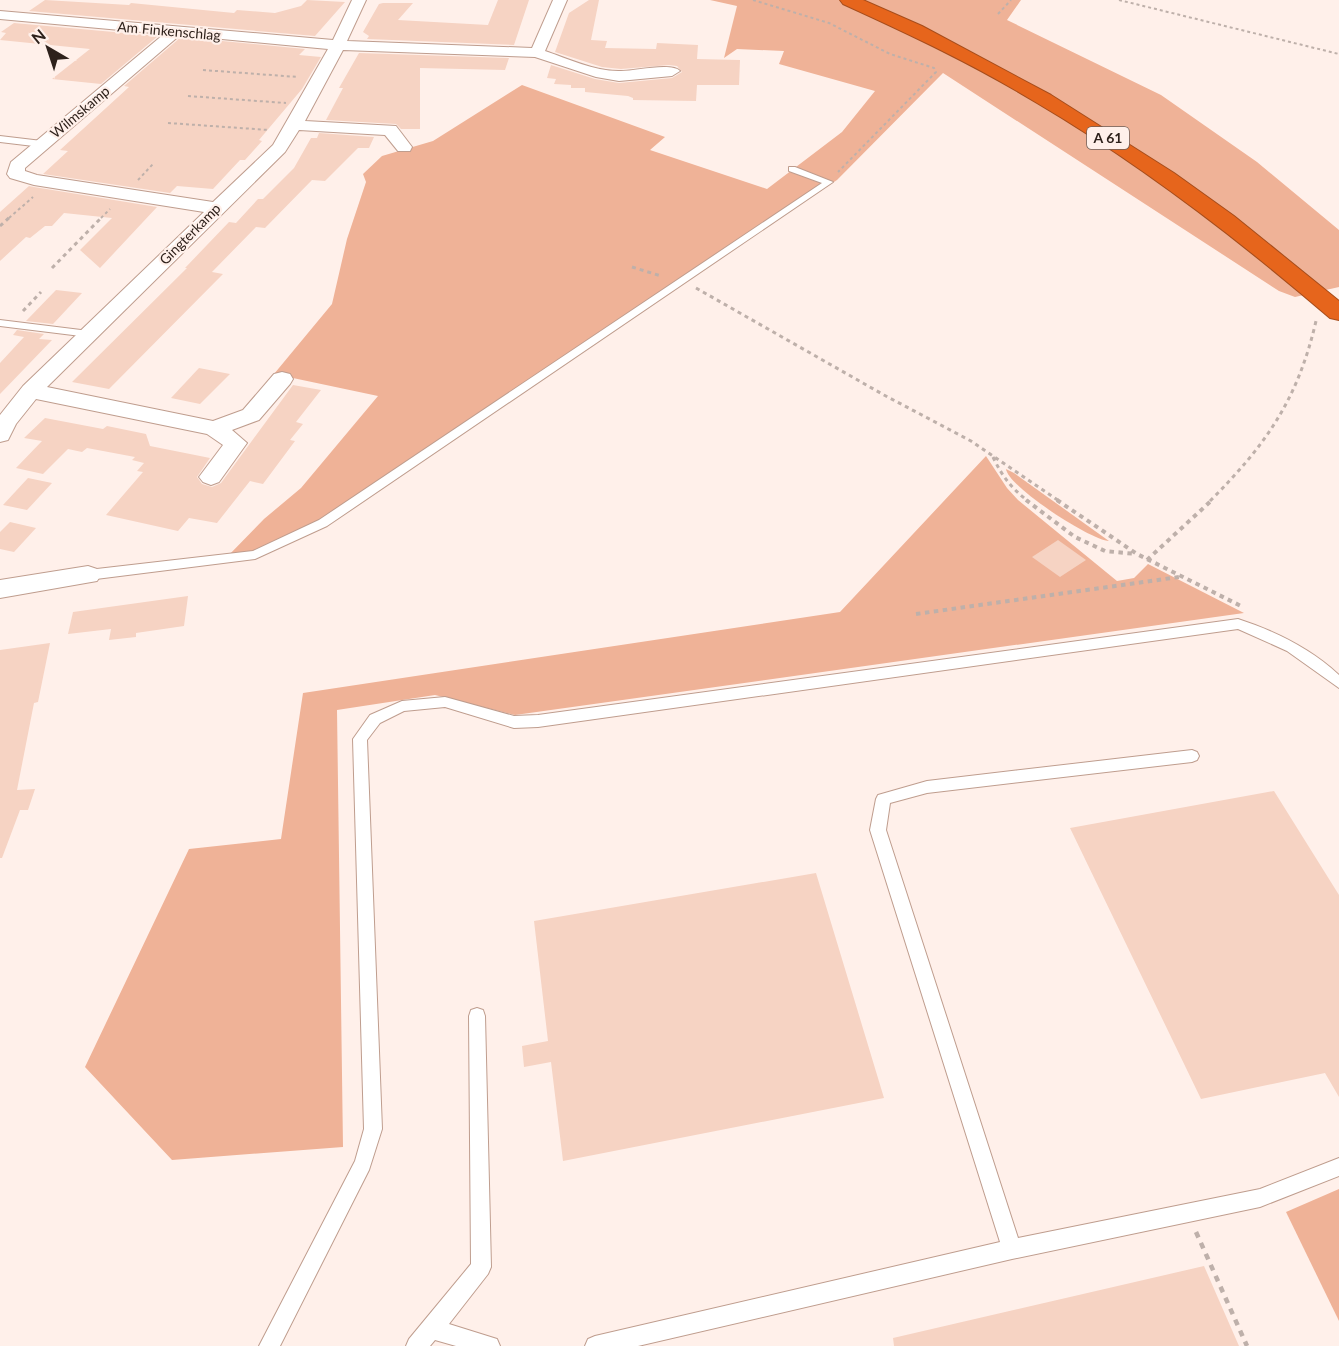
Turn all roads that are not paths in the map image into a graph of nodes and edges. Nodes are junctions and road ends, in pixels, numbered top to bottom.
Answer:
1 (359, 0) edge
2 (560, 0) edge
3 (849, 0) edge
4 (878, 0) edge
5 (0, 15) edge
6 (175, 32) junction
7 (338, 45) junction
8 (536, 52) junction
9 (672, 71) dead end
10 (292, 129) junction
11 (0, 139) edge
12 (42, 144) junction
13 (404, 147) dead end
14 (792, 169) dead end
15 (216, 208) junction
16 (1250, 215) dead end
17 (1339, 313) edge
18 (5, 324) edge
19 (89, 333) junction
20 (282, 379) dead end
21 (31, 391) junction
22 (214, 428) junction
23 (0, 434) edge
24 (211, 477) dead end
25 (88, 574) joint
26 (0, 589) edge
27 (1339, 683) edge
28 (1192, 756) dead end
29 (477, 1016) dead end
30 (1339, 1167) edge
31 (1012, 1249) junction
32 (432, 1329) junction
33 (269, 1346) edge
34 (416, 1346) edge
35 (490, 1346) edge
36 (596, 1346) edge

1 - 7 street
2 - 8 street
3 - 17 highway, A 61
4 - 16 highway, A 61
5 - 6 street, Am Finkenschlag
6 - 7 street, Am Finkenschlag
6 - 12 street, Wilmskamp
7 - 8 street, Am Finkenschlag
7 - 10 street, Gingterkamp
8 - 9 street, Am Finkenschlag
10 - 13 street
10 - 15 street, Gingterkamp
11 - 12 lane
12 - 15 street, Wilmskamp
14 - 25 lane
15 - 19 street, Gingterkamp
18 - 19 lane
19 - 21 street, Gingterkamp
20 - 22 street
21 - 22 street
21 - 23 street, Gingterkamp
22 - 24 street
25 - 26 street
27 - 33 lane
28 - 31 lane
29 - 32 lane
30 - 31 lane
31 - 36 lane
32 - 34 lane
32 - 35 lane

